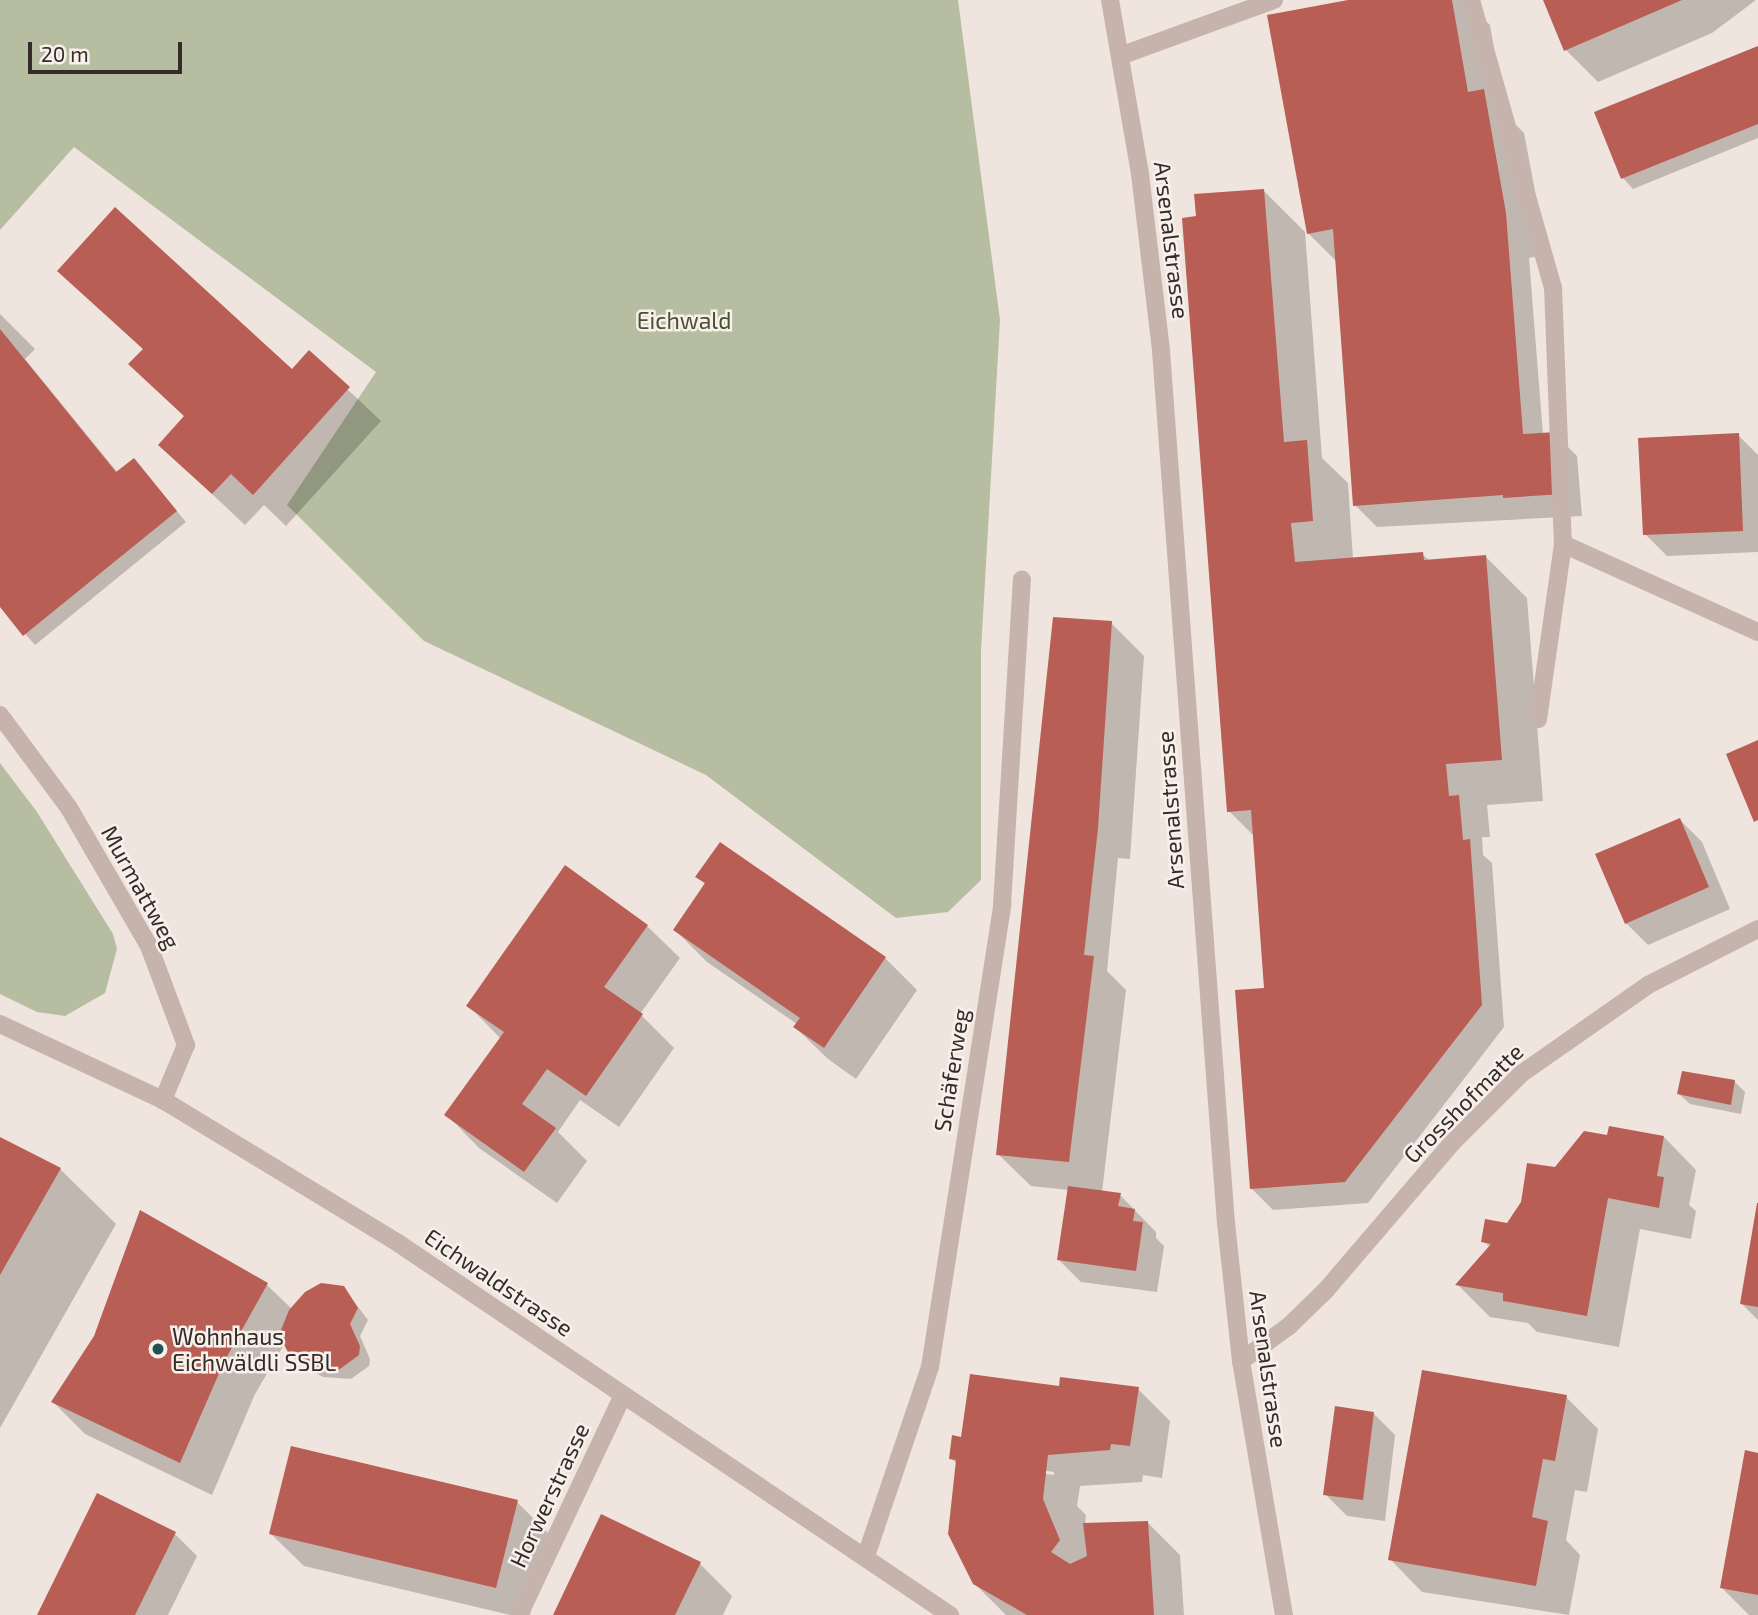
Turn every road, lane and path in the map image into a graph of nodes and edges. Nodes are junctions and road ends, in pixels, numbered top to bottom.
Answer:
1 (1111, 0) edge
2 (1274, 0) edge
3 (1471, 0) edge
4 (1120, 56) junction
5 (1563, 544) junction
6 (1022, 580) dead end
7 (1758, 632) edge
8 (0, 715) edge
9 (1538, 719) dead end
10 (1758, 929) edge
11 (0, 1024) edge
12 (163, 1100) junction
13 (1241, 1361) junction
14 (623, 1395) junction
15 (866, 1556) junction
16 (519, 1615) edge
17 (950, 1615) edge
18 (1284, 1615) edge

1 - 4 street, Arsenalstrasse
2 - 4 street
3 - 5 street
4 - 13 street, Arsenalstrasse
5 - 7 street
5 - 9 street
6 - 15 street, Schäferweg
8 - 12 street, Murmattweg
10 - 13 street, Grosshofmatte
11 - 12 street, Eichwaldstrasse
12 - 14 street, Eichwaldstrasse
13 - 18 street, Arsenalstrasse
14 - 15 street, Eichwaldstrasse
14 - 16 street, Horwerstrasse
15 - 17 street, Eichwaldstrasse

